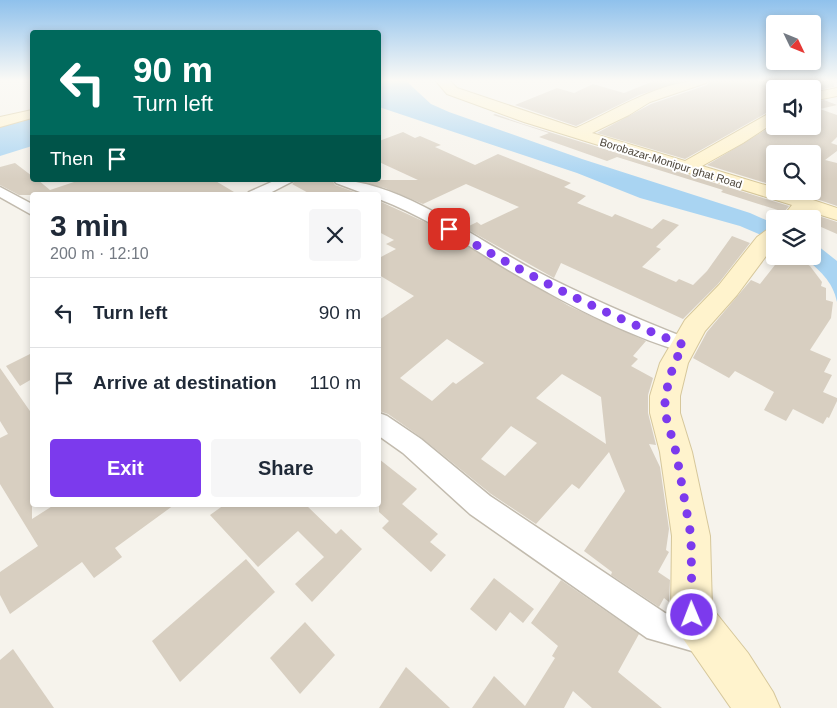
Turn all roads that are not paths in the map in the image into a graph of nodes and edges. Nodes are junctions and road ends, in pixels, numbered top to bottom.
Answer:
1 (516, 113) edge
2 (622, 113) edge
3 (30, 114) edge
4 (0, 122) edge
5 (766, 122) edge
6 (577, 134) junction
7 (685, 168) junction
8 (283, 182) edge
9 (346, 182) edge
10 (0, 191) edge
11 (261, 192) edge
12 (373, 192) edge
13 (381, 195) edge
14 (30, 209) edge
15 (790, 210) edge
16 (821, 214) edge
17 (837, 214) edge
18 (766, 243) edge
19 (684, 345) junction
20 (381, 424) edge
21 (711, 640) junction
22 (757, 708) edge

1 - 6 street, Borobazar-Monipur ghat Road
2 - 6 street
3 - 4 street
5 - 7 street
6 - 7 street, Borobazar-Monipur ghat Road
7 - 15 street, Borobazar-Monipur ghat Road
8 - 11 street
9 - 12 street
10 - 14 street
13 - 19 street
16 - 17 street, Borobazar-Monipur ghat Road
18 - 19 street
19 - 21 street
20 - 21 street
21 - 22 street

